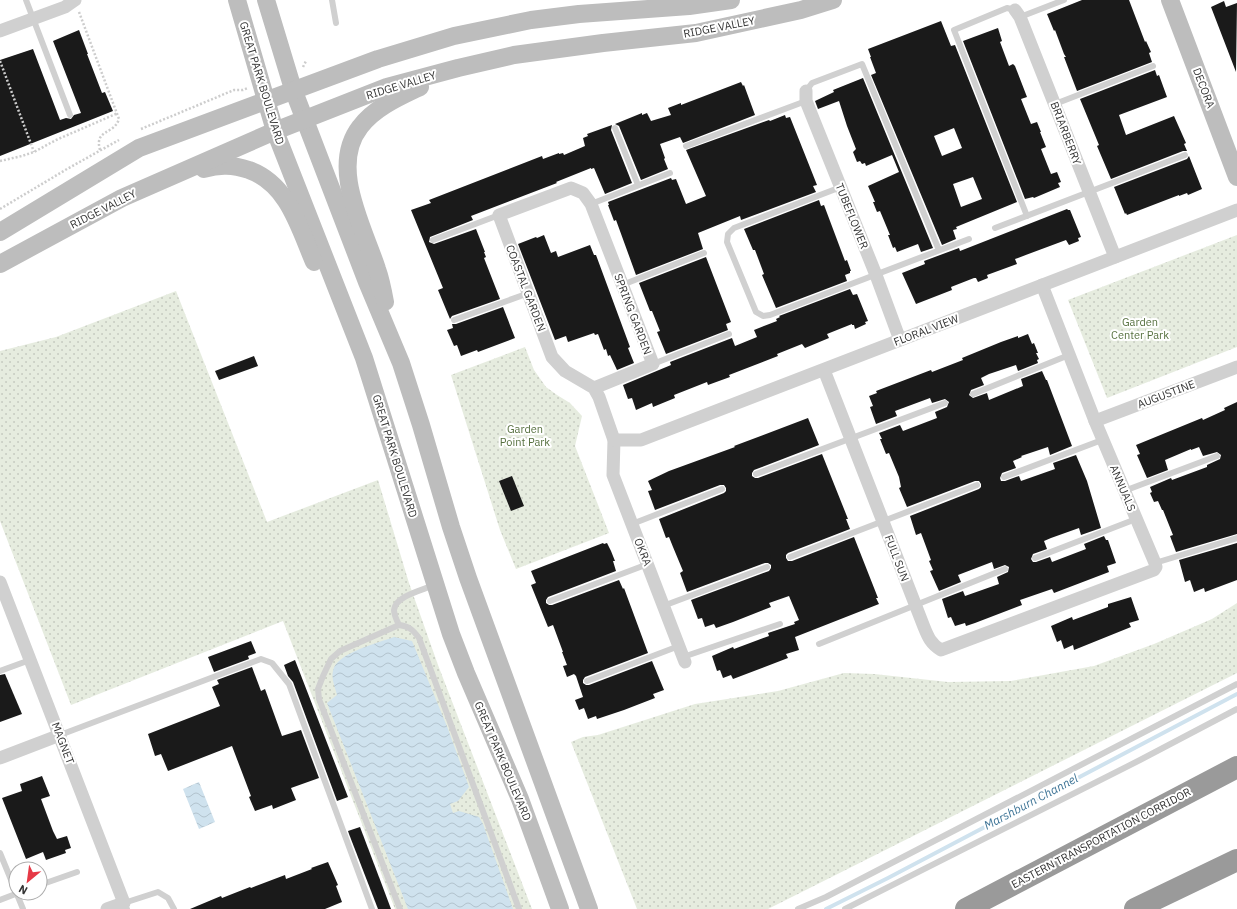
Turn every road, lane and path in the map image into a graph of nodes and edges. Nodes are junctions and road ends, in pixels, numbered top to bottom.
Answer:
1 (26, 0) edge
2 (74, 0) edge
3 (237, 0) edge
4 (266, 0) edge
5 (332, 0) edge
6 (731, 0) edge
7 (832, 0) edge
8 (1064, 0) edge
9 (1170, 0) edge
10 (607, 6) edge
11 (1018, 13) junction
12 (33, 19) junction
13 (336, 23) dead end
14 (0, 31) edge
15 (0, 61) edge
16 (1153, 66) dead end
17 (458, 68) junction
18 (293, 89) junction
19 (806, 96) junction
20 (266, 100) junction
21 (1055, 104) junction
22 (118, 113) junction
23 (70, 115) dead end
24 (305, 119) junction
25 (615, 128) dead end
26 (274, 131) junction
27 (686, 146) dead end
28 (100, 150) dead end
29 (34, 152) junction
30 (1185, 155) dead end
31 (0, 161) edge
32 (670, 173) dead end
33 (1237, 177) edge
34 (155, 183) junction
35 (638, 185) junction
36 (841, 187) junction
37 (1090, 192) junction
38 (591, 204) junction
39 (1237, 210) edge
40 (499, 215) junction
41 (1027, 216) junction
42 (995, 228) dead end
43 (0, 232) edge
44 (969, 239) dead end
45 (433, 240) dead end
46 (939, 250) junction
47 (704, 253) dead end
48 (1115, 257) junction
49 (0, 264) edge
50 (876, 275) junction
51 (622, 284) junction
52 (1042, 285) junction
53 (528, 293) junction
54 (454, 320) dead end
55 (729, 334) dead end
56 (900, 340) junction
57 (1069, 355) junction
58 (400, 363) junction
59 (653, 364) junction
60 (1237, 366) edge
61 (824, 370) junction
62 (594, 388) junction
63 (973, 394) dead end
64 (945, 403) dead end
65 (383, 417) junction
66 (1095, 421) junction
67 (850, 438) junction
68 (614, 440) junction
69 (1102, 440) junction
70 (1217, 456) dead end
71 (756, 474) dead end
72 (1004, 477) dead end
73 (977, 485) dead end
74 (722, 489) dead end
75 (1124, 491) junction
76 (1136, 519) junction
77 (883, 522) junction
78 (632, 524) junction
79 (1237, 538) edge
80 (790, 557) dead end
81 (1035, 558) dead end
82 (1155, 563) junction
83 (648, 564) junction
84 (767, 567) dead end
85 (1005, 569) dead end
86 (0, 582) edge
87 (435, 585) junction
88 (550, 601) dead end
89 (664, 606) junction
90 (915, 606) junction
91 (780, 624) dead end
92 (399, 626) junction
93 (819, 644) dead end
94 (682, 655) junction
95 (30, 660) junction
96 (0, 671) edge
97 (587, 681) dead end
98 (1237, 684) edge
99 (1237, 709) edge
100 (60, 735) junction
101 (0, 758) edge
102 (1237, 767) edge
103 (0, 853) edge
104 (1237, 860) edge
105 (8, 872) edge
106 (77, 872) dead end
107 (48, 882) edge
108 (126, 906) edge
109 (107, 909) edge
110 (174, 909) edge
111 (372, 909) edge
112 (400, 909) edge
113 (519, 909) edge
114 (560, 909) edge
115 (589, 909) edge
116 (798, 909) edge
117 (845, 909) edge
118 (966, 909) edge
119 (1135, 909) edge

1 - 12 lane
2 - 12 street
2 - 22 path
3 - 20 main road, GREAT PARK BOULEVARD
4 - 18 main road
5 - 13 lane
6 - 10 main road
7 - 17 main road, RIDGE VALLEY
8 - 11 lane
9 - 33 main road, DECORA
10 - 18 main road
11 - 21 street, BRIARBERRY
11 - 41 lane
12 - 14 street
12 - 23 lane
15 - 29 path
16 - 21 lane
17 - 24 main road, RIDGE VALLEY
17 - 58 main road
18 - 20 main road
18 - 24 main road
19 - 27 lane
19 - 36 street, TUBEFLOWER
19 - 46 lane
20 - 26 main road, GREAT PARK BOULEVARD
20 - 43 main road
21 - 37 street, BRIARBERRY
22 - 28 path
22 - 29 path
24 - 26 main road, RIDGE VALLEY
24 - 58 main road
25 - 35 lane
26 - 34 main road, RIDGE VALLEY
26 - 65 main road, GREAT PARK BOULEVARD
29 - 31 path
30 - 37 lane
32 - 35 lane
34 - 49 main road, RIDGE VALLEY
34 - 65 main road
35 - 38 lane
36 - 50 street, TUBEFLOWER
36 - 50 lane
37 - 41 lane
37 - 48 street, BRIARBERRY
38 - 40 street
38 - 51 street, SPRING GARDEN
39 - 48 street, FLORAL VIEW
40 - 45 lane
40 - 53 street, COASTAL GARDEN
41 - 42 lane
44 - 46 lane
46 - 50 lane
47 - 51 lane
48 - 52 street, FLORAL VIEW
50 - 56 street, TUBEFLOWER
51 - 59 street, SPRING GARDEN
52 - 56 street, FLORAL VIEW
52 - 57 street, ANNUALS
53 - 54 lane
53 - 62 street, COASTAL GARDEN
55 - 59 lane
56 - 61 street, FLORAL VIEW
57 - 63 lane
57 - 66 street, ANNUALS
58 - 115 main road
59 - 62 street, SPRING GARDEN
60 - 66 street, AUGUSTINE
61 - 67 street, FULL SUN
61 - 68 street, FLORAL VIEW
62 - 68 street
64 - 67 lane
65 - 87 main road, GREAT PARK BOULEVARD
66 - 69 street, ANNUALS
67 - 71 lane
67 - 77 street, FULL SUN
68 - 78 street, OKRA
69 - 72 lane
69 - 75 street, ANNUALS
70 - 75 lane
73 - 77 lane
74 - 78 lane
75 - 76 street, ANNUALS
76 - 81 lane
76 - 82 street, ANNUALS
77 - 80 lane
77 - 90 street, FULL SUN
78 - 83 street, OKRA
79 - 82 lane
82 - 90 street, FULL SUN
83 - 88 lane
83 - 89 street, OKRA
84 - 89 lane
85 - 90 lane
86 - 95 street, MAGNET
87 - 92 lane
87 - 114 main road, GREAT PARK BOULEVARD
89 - 94 street, OKRA
90 - 93 lane
91 - 94 lane
92 - 112 lane
92 - 113 lane
94 - 97 lane
95 - 96 lane
95 - 100 street, MAGNET
98 - 116 lane
99 - 117 lane
100 - 101 street
100 - 108 street, MAGNET
100 - 111 lane
102 - 118 highway, EASTERN TRANSPORTATION CORRIDOR
103 - 105 lane
104 - 119 highway
106 - 107 lane
108 - 109 street
108 - 110 lane

